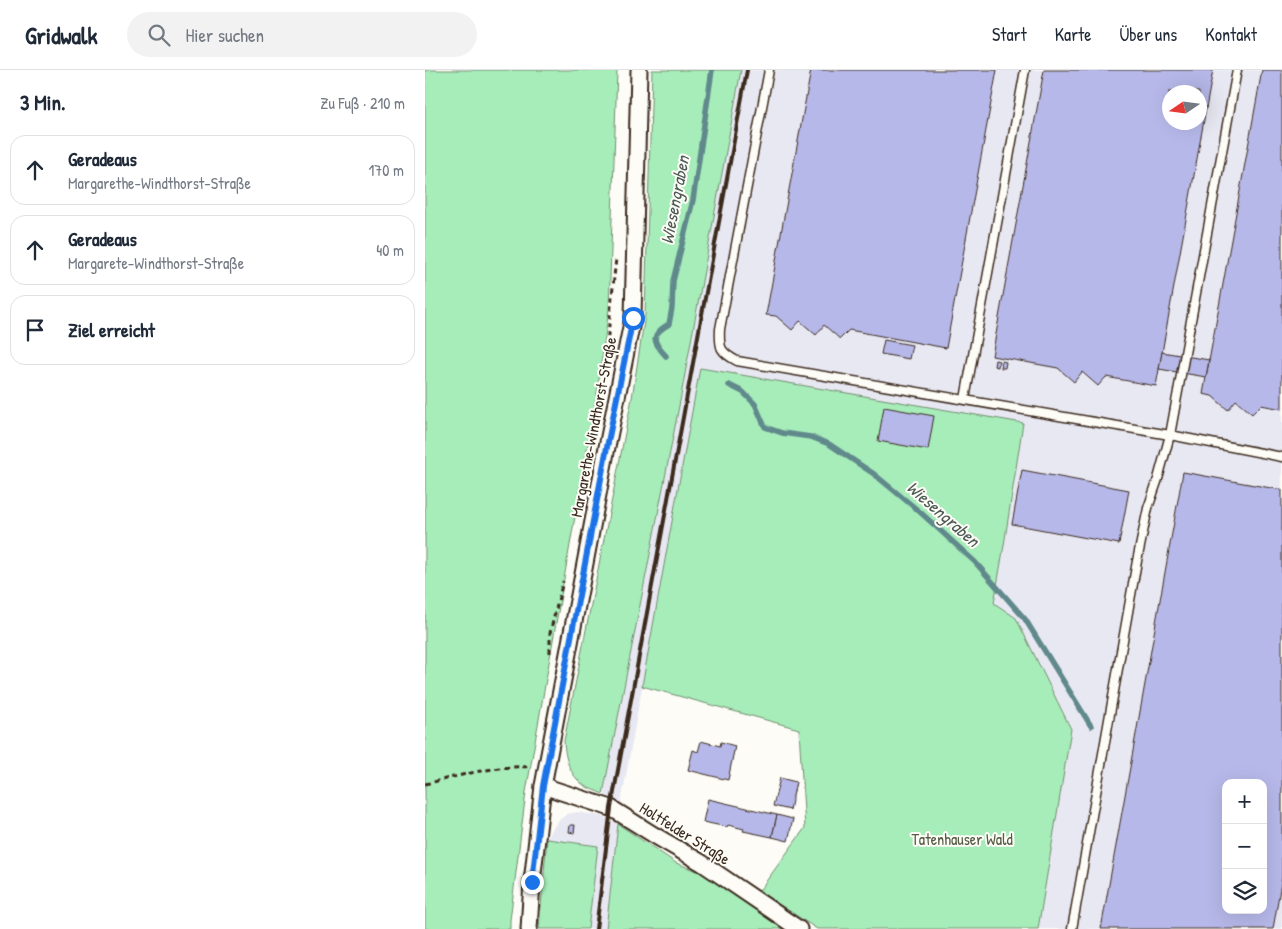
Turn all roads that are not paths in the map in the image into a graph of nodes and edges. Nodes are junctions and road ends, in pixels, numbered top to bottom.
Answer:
1 (639, 70) edge
2 (769, 70) edge
3 (1025, 70) edge
4 (1237, 70) edge
5 (965, 399) junction
6 (1170, 435) junction
7 (1282, 457) edge
8 (543, 786) junction
9 (529, 929) edge
10 (799, 929) edge
11 (1072, 929) edge

1 - 8 street, Margarethe-Windthorst-Straße
2 - 5 lane
3 - 5 lane
4 - 6 lane
5 - 6 lane
6 - 7 lane
6 - 11 lane
8 - 9 street, Margarethe-Windthorst-Straße
8 - 10 street, Holtfelder Straße

